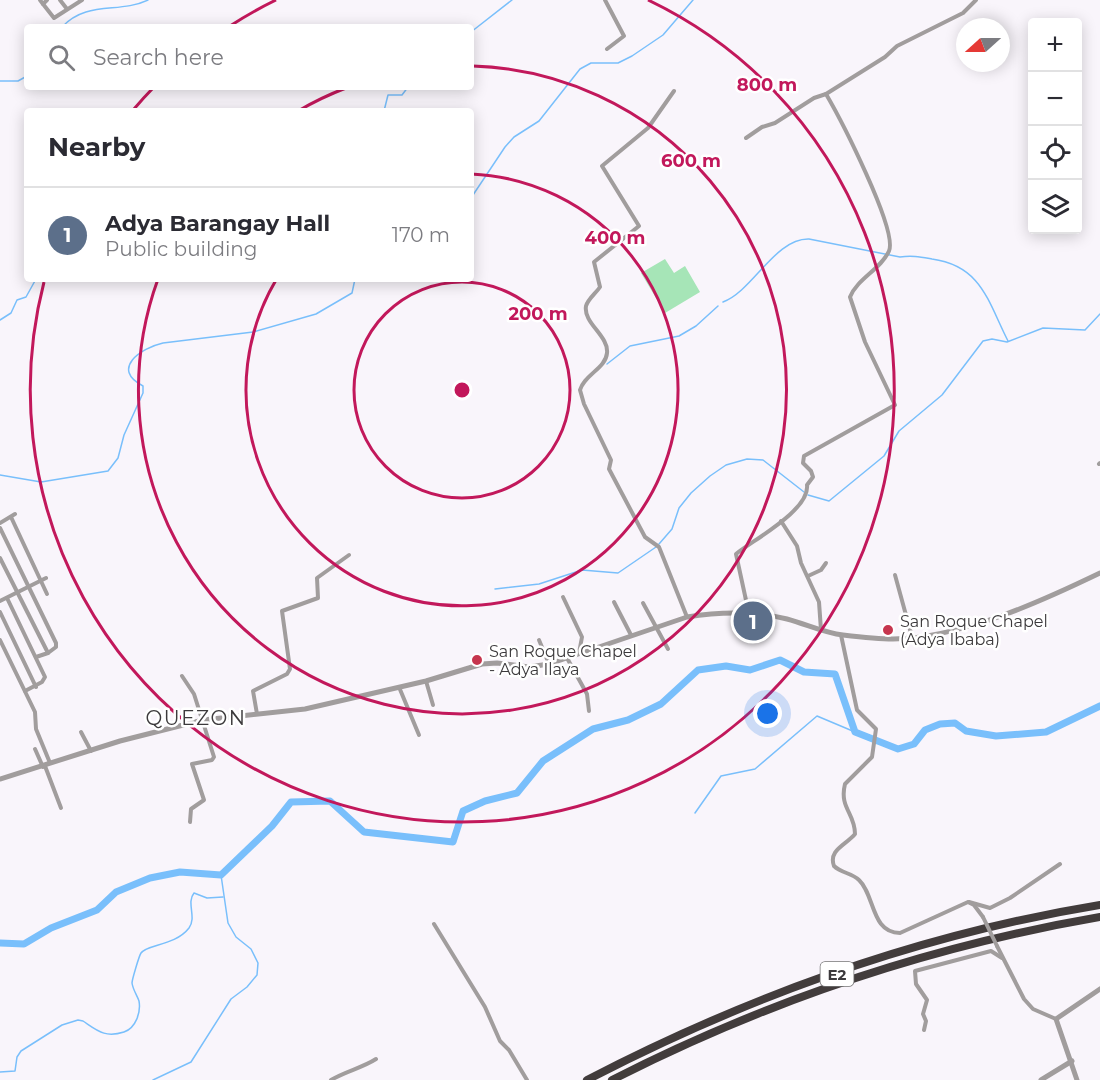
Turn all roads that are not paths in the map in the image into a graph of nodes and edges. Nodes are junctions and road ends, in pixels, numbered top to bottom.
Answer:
1 (47, 0) edge
2 (60, 0) edge
3 (82, 0) edge
4 (605, 0) edge
5 (976, 0) edge
6 (76, 1) edge
7 (41, 2) edge
8 (67, 9) junction
9 (607, 49) dead end
10 (674, 91) dead end
11 (826, 94) junction
12 (746, 138) dead end
13 (781, 521) junction
14 (0, 523) edge
15 (0, 528) edge
16 (349, 555) dead end
17 (0, 558) edge
18 (37, 558) dead end
19 (31, 560) junction
20 (825, 563) dead end
21 (41, 568) dead end
22 (36, 571) junction
23 (1100, 573) edge
24 (895, 575) dead end
25 (808, 576) junction
26 (46, 578) dead end
27 (41, 581) junction
28 (28, 588) junction
29 (18, 593) junction
30 (47, 594) dead end
31 (563, 597) dead end
32 (7, 598) junction
33 (0, 601) edge
34 (614, 602) dead end
35 (643, 603) dead end
36 (0, 612) edge
37 (748, 614) junction
38 (687, 617) junction
39 (656, 627) junction
40 (821, 630) junction
41 (631, 635) junction
42 (841, 635) junction
43 (912, 637) junction
44 (0, 640) edge
45 (539, 640) dead end
46 (668, 649) dead end
47 (48, 653) junction
48 (579, 653) junction
49 (36, 657) junction
50 (566, 658) junction
51 (549, 664) junction
52 (182, 676) dead end
53 (426, 681) junction
54 (36, 687) junction
55 (399, 687) junction
56 (25, 692) junction
57 (433, 705) dead end
58 (589, 711) dead end
59 (257, 714) junction
60 (203, 720) junction
61 (81, 732) dead end
62 (418, 735) dead end
63 (35, 749) dead end
64 (92, 752) junction
65 (46, 766) junction
66 (0, 779) edge
67 (61, 808) dead end
68 (190, 822) dead end
69 (1060, 864) dead end
70 (968, 902) junction
71 (1100, 905) edge
72 (1100, 917) edge
73 (434, 924) dead end
74 (1002, 958) junction
75 (1100, 989) edge
76 (1056, 1019) junction
77 (924, 1030) dead end
78 (376, 1059) dead end
79 (1072, 1061) junction
80 (332, 1080) edge
81 (527, 1080) edge
82 (587, 1080) edge
83 (612, 1080) edge
84 (1041, 1080) edge
85 (1077, 1080) edge

1 - 7 street
2 - 8 street
3 - 6 street
4 - 9 street
5 - 11 street
6 - 8 street
7 - 8 street
10 - 38 street
11 - 12 street
11 - 13 street
13 - 25 street
13 - 37 street
14 - 19 street
15 - 28 street
16 - 59 street
17 - 29 street
18 - 19 street
19 - 22 street
20 - 25 street
21 - 22 street
22 - 27 street
23 - 43 street
24 - 43 street
25 - 40 street
26 - 27 street
27 - 28 street
27 - 30 street
28 - 29 street
28 - 47 street
29 - 32 street
29 - 47 street
31 - 48 street
32 - 33 street
32 - 49 street
34 - 41 street
35 - 39 street
36 - 54 street
37 - 38 street
37 - 40 street
38 - 39 street
39 - 41 street
39 - 46 street
40 - 42 street
41 - 48 street
42 - 43 street
42 - 70 street
44 - 56 street
45 - 51 street
47 - 49 street
48 - 50 street
49 - 54 street
50 - 51 street
50 - 58 street
51 - 53 street
52 - 60 street
53 - 55 street
53 - 57 street
54 - 56 street
55 - 59 street
55 - 62 street
56 - 65 street
59 - 60 street
60 - 64 street
60 - 68 street
61 - 64 street
63 - 65 street
64 - 65 street
65 - 66 street
65 - 67 street
69 - 70 street
70 - 74 street, bridge
71 - 82 highway, E2
72 - 83 highway, E2
73 - 81 street
74 - 76 street
74 - 77 street
75 - 76 street
76 - 79 street
78 - 80 street
79 - 84 street
79 - 85 street

